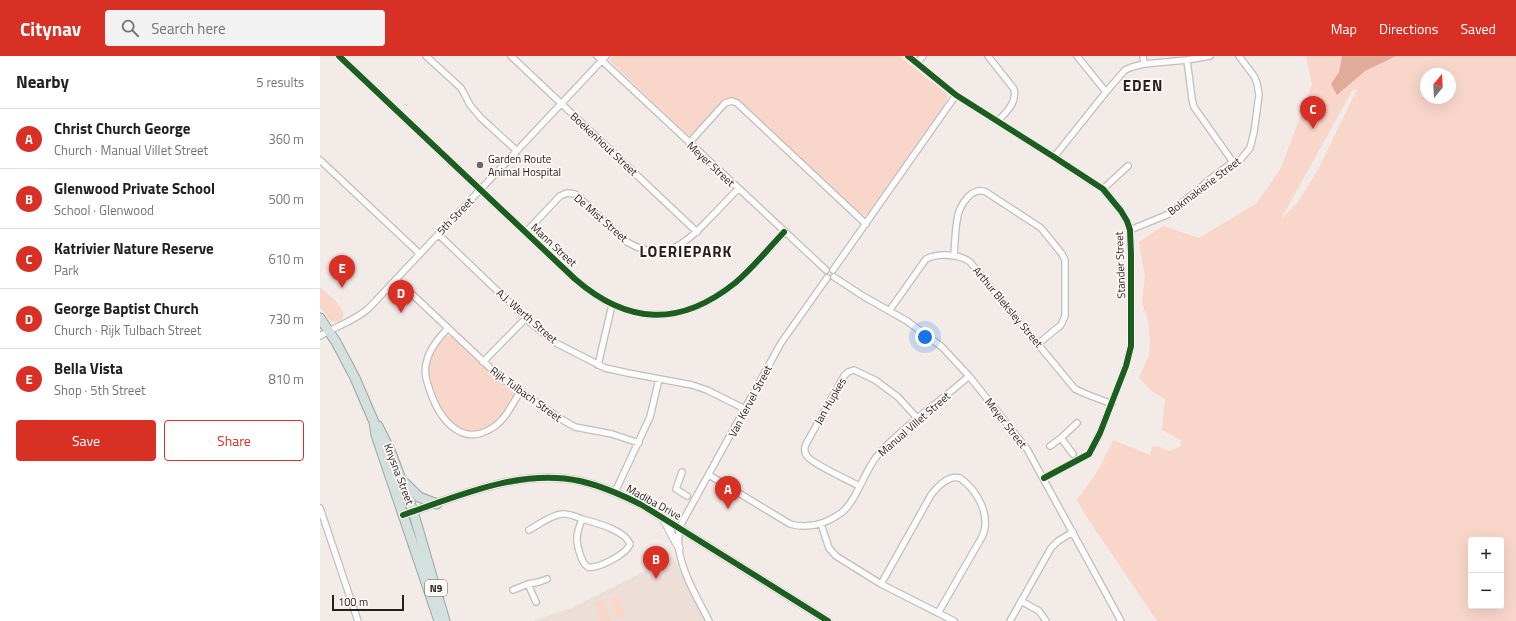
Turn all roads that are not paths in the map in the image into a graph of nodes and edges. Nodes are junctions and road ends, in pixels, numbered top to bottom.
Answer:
1 (339, 56) edge
2 (426, 56) edge
3 (511, 56) edge
4 (908, 56) edge
5 (923, 56) edge
6 (988, 56) edge
7 (1077, 56) edge
8 (1143, 56) edge
9 (1210, 56) edge
10 (1239, 56) edge
11 (602, 57) edge
12 (1187, 60) junction
13 (918, 63) junction
14 (1144, 64) junction
15 (1106, 92) junction
16 (956, 95) junction
17 (562, 104) junction
18 (998, 121) junction
19 (689, 142) junction
20 (517, 151) junction
21 (1054, 156) junction
22 (320, 160) edge
23 (1233, 162) junction
24 (1128, 166) dead end
25 (481, 189) junction
26 (738, 189) junction
27 (1103, 189) junction
28 (866, 224) junction
29 (1130, 230) junction
30 (526, 232) junction
31 (697, 232) junction
32 (784, 232) junction
33 (438, 234) junction
34 (420, 254) junction
35 (954, 256) junction
36 (826, 270) junction
37 (833, 270) junction
38 (834, 277) junction
39 (827, 278) junction
40 (396, 279) junction
41 (612, 305) junction
42 (889, 311) junction
43 (320, 318) edge
44 (526, 318) junction
45 (448, 328) junction
46 (329, 330) junction
47 (320, 336) edge
48 (1039, 343) junction
49 (484, 362) junction
50 (598, 365) junction
51 (969, 376) junction
52 (659, 378) junction
53 (520, 392) junction
54 (1112, 404) junction
55 (745, 409) junction
56 (918, 419) junction
57 (374, 422) junction
58 (1078, 423) dead end
59 (1061, 438) junction
60 (639, 443) junction
61 (1050, 446) dead end
62 (1074, 454) dead end
63 (682, 472) dead end
64 (709, 475) junction
65 (400, 477) junction
66 (1044, 478) junction
67 (859, 486) junction
68 (615, 492) junction
69 (687, 496) dead end
70 (437, 504) junction
71 (320, 508) edge
72 (413, 511) junction
73 (403, 515) junction
74 (663, 518) junction
75 (582, 519) junction
76 (821, 524) junction
77 (679, 528) junction
78 (529, 530) dead end
79 (1073, 532) junction
80 (679, 548) junction
81 (548, 579) dead end
82 (528, 584) junction
83 (881, 584) junction
84 (513, 590) dead end
85 (1021, 601) junction
86 (536, 602) dead end
87 (938, 613) junction
88 (358, 621) edge
89 (439, 621) edge
90 (445, 621) edge
91 (709, 621) edge
92 (828, 621) edge
93 (954, 621) edge
94 (1010, 621) edge
95 (1046, 621) edge
96 (1121, 621) edge

1 - 25 street, Mann Street
2 - 20 street
3 - 17 street, Boekenhout Street
4 - 13 street, Stander Street
5 - 13 street
6 - 18 street
7 - 15 street
8 - 14 street
9 - 12 street
10 - 23 street, Bokmakierie Street
11 - 17 street, 5th Street
11 - 19 street, Meyer Street
12 - 14 street
12 - 23 street
13 - 16 street, Stander Street
14 - 15 street
15 - 21 street
16 - 18 street, Stander Street
16 - 28 street
17 - 20 street, 5th Street
17 - 31 street, Boekenhout Street
18 - 21 street, Stander Street
19 - 26 street, Meyer Street
19 - 28 street
20 - 25 street, 5th Street
21 - 27 street, Stander Street
22 - 34 street
23 - 29 street, Bokmakierie Street
24 - 27 street
25 - 30 street, Mann Street
25 - 33 street, 5th Street
26 - 31 street, De Mist Street
26 - 32 street, Meyer Street
27 - 29 street, Stander Street
28 - 37 street
29 - 54 street, Stander Street
30 - 31 street, De Mist Street
30 - 41 street, Mann Street
32 - 36 street, Meyer Street
32 - 41 street, Mann Street
33 - 34 street, 5th Street
33 - 44 street, A.J. Werth Street
34 - 40 street, 5th Street
35 - 42 street, Arthur Bleksley Street
35 - 48 street, Arthur Bleksley Street
35 - 48 street
36 - 37 street
36 - 39 street
37 - 38 street
38 - 39 street
38 - 42 street, Meyer Street
39 - 55 street, Van Kervel Street
40 - 45 street, Rijk Tulbach Street
40 - 46 street, 5th Street
41 - 50 street
42 - 51 street, Meyer Street
43 - 46 highway, Knysna Street / N9
44 - 49 street
44 - 50 street, A.J. Werth Street
45 - 49 street, Rijk Tulbach Street
45 - 53 street
46 - 47 street, 5th Street
46 - 57 highway, Knysna Street / N9
48 - 54 street, Arthur Bleksley Street
49 - 53 street, Rijk Tulbach Street
50 - 52 street, A.J. Werth Street
51 - 56 street, Manual Villet Street
51 - 66 street, Meyer Street
52 - 55 street, A.J. Werth Street
52 - 60 street
53 - 60 street, Rijk Tulbach Street
54 - 66 street, Stander Street
55 - 64 street, Van Kervel Street
56 - 67 street, Manual Villet Street
56 - 67 street, Jan Hupkes
57 - 65 highway, Knysna Street / N9
57 - 73 highway, Knysna Street / N9
58 - 59 street
59 - 61 street
59 - 62 street
60 - 68 street
63 - 69 street
64 - 76 street, Manual Villet Street
64 - 77 street, Van Kervel Street
65 - 70 highway
65 - 72 highway, Knysna Street / N9
66 - 79 street, Meyer Street
67 - 76 street, Manual Villet Street
68 - 70 street, Madiba Drive
68 - 74 street, Madiba Drive
70 - 72 street, Madiba Drive
71 - 88 street
72 - 73 street, Madiba Drive
72 - 90 highway, Knysna Street / N9
73 - 89 highway, Knysna Street / N9
74 - 77 street, Madiba Drive
74 - 80 street
75 - 75 street
75 - 78 street
76 - 83 street
77 - 80 street
77 - 92 street, Madiba Drive
79 - 85 street
79 - 96 street, Meyer Street
80 - 91 street
81 - 82 street
82 - 84 street
82 - 86 street
83 - 87 street
83 - 87 street
85 - 94 street
85 - 95 street
87 - 93 street

